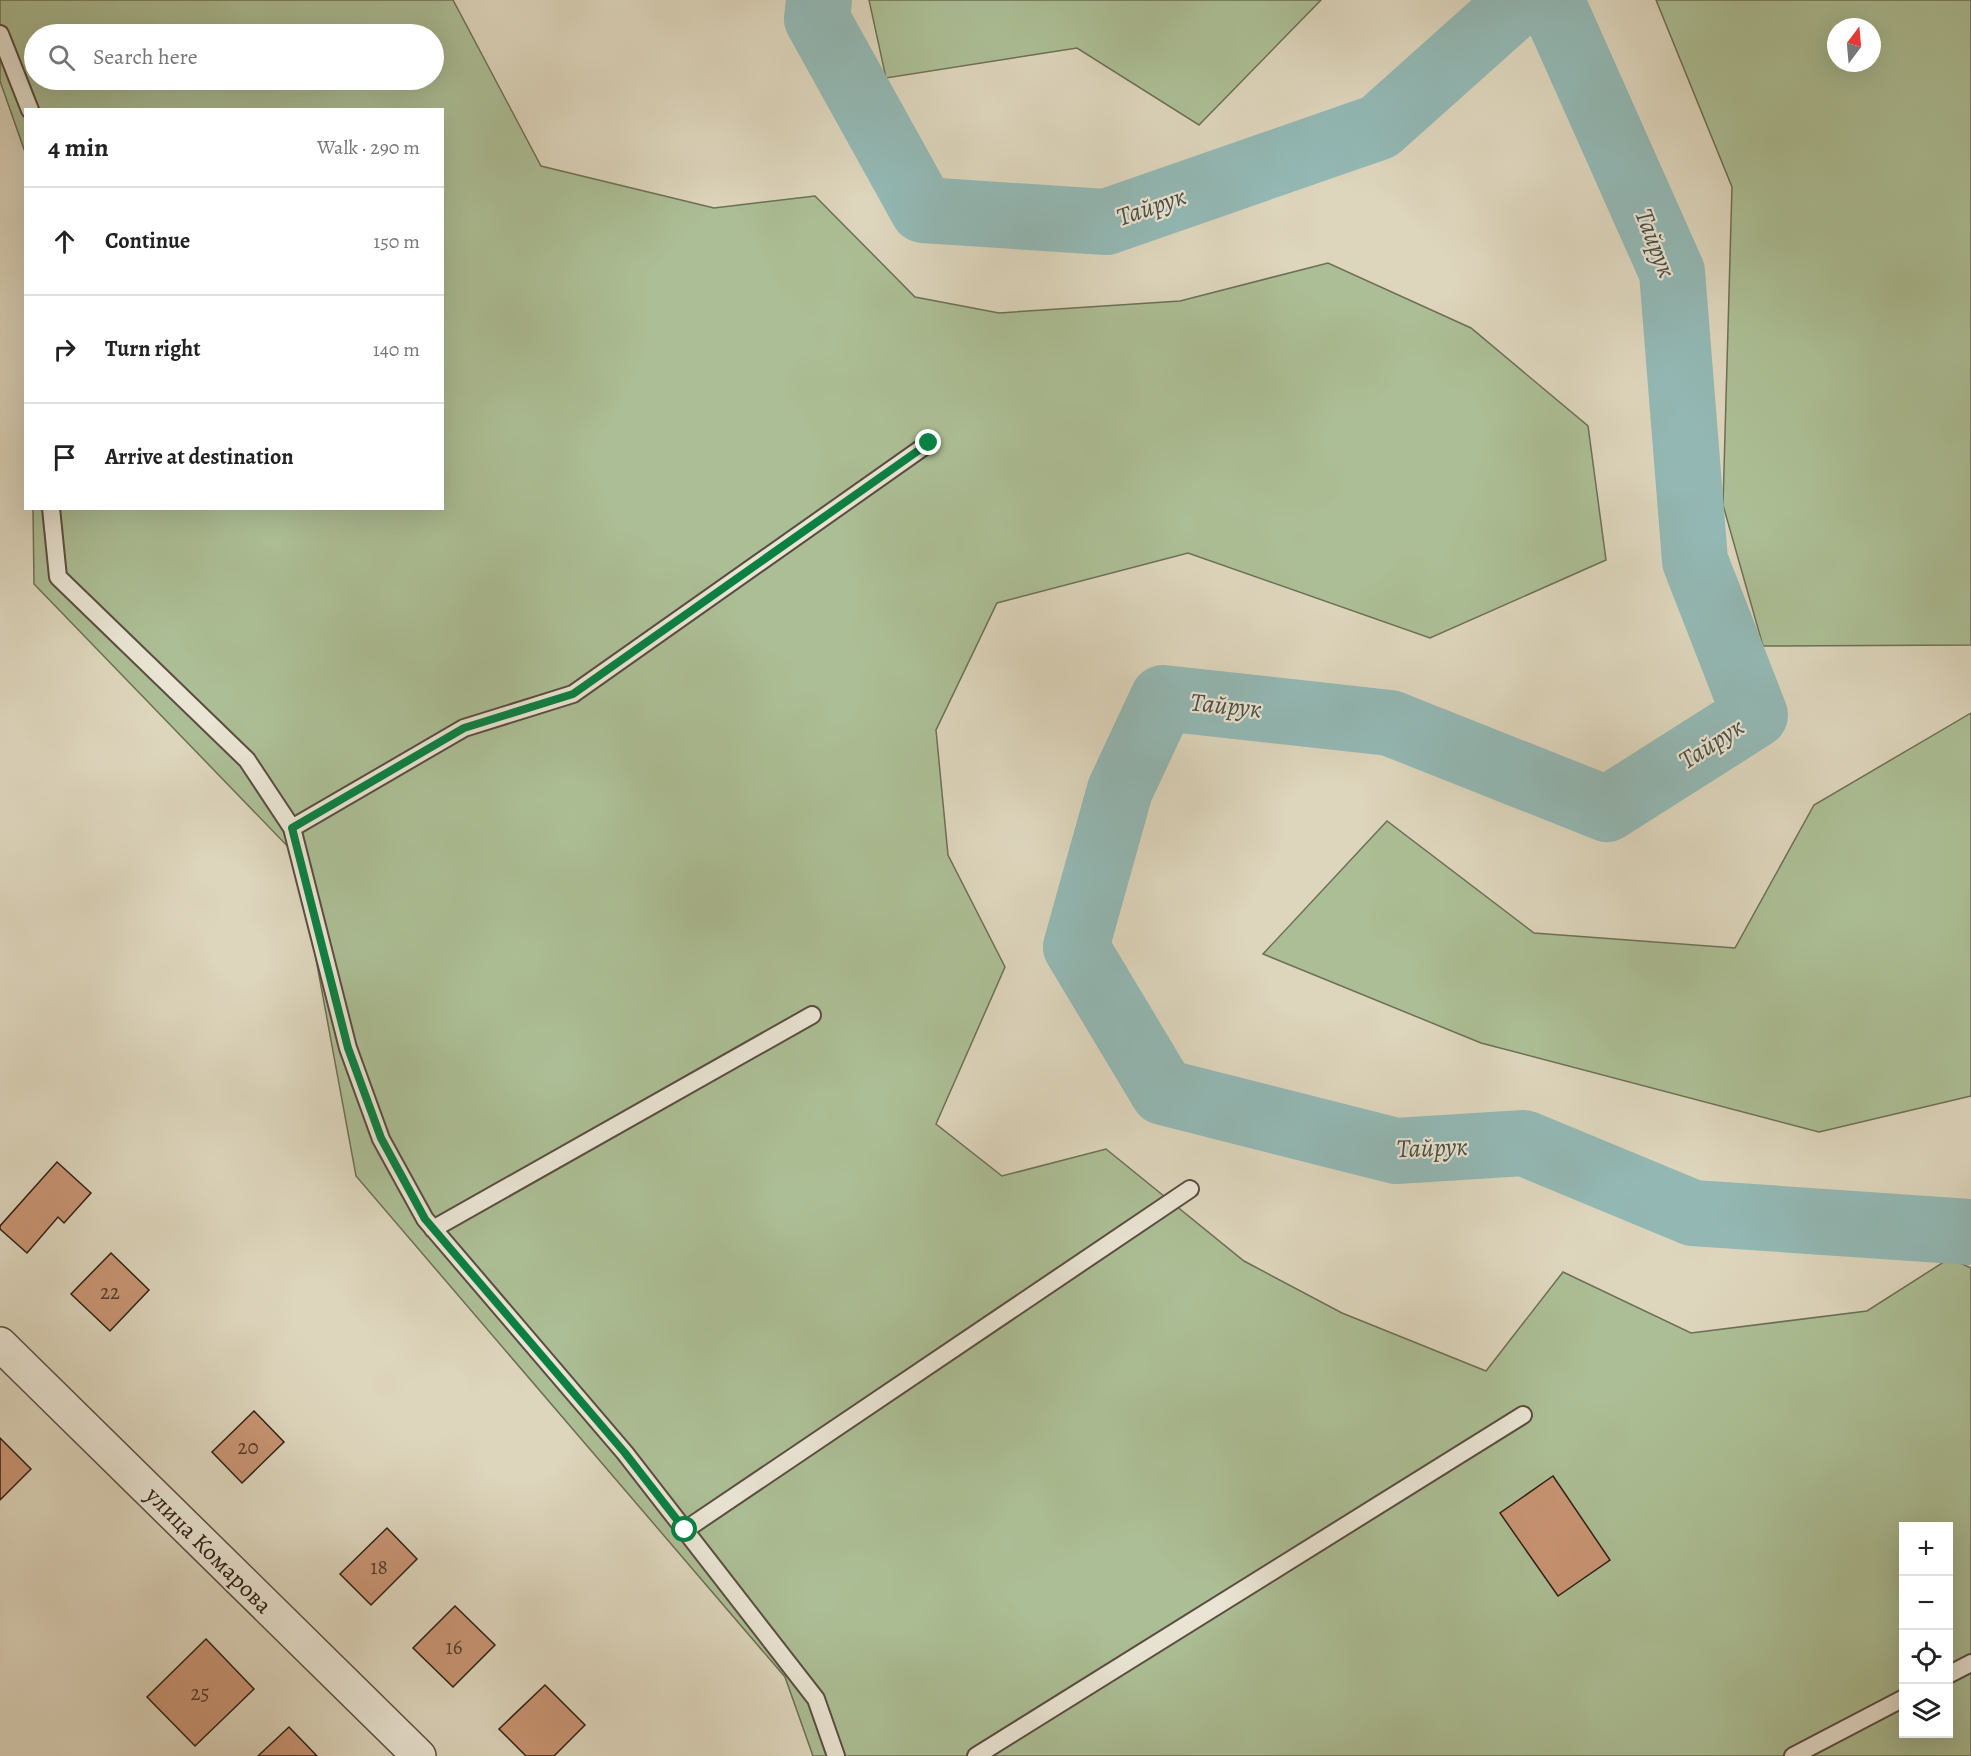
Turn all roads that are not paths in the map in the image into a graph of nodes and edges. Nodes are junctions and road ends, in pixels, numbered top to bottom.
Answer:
1 (0, 34) edge
2 (29, 108) edge
3 (929, 443) dead end
4 (51, 510) edge
5 (292, 828) junction
6 (812, 1015) dead end
7 (1190, 1189) dead end
8 (433, 1229) junction
9 (0, 1344) edge
10 (1522, 1415) dead end
11 (685, 1530) junction
12 (1971, 1663) edge
13 (1953, 1672) edge
14 (1899, 1701) edge
15 (418, 1756) edge
16 (836, 1756) edge
17 (976, 1756) edge
18 (1793, 1756) edge

1 - 2 lane
3 - 5 lane
4 - 5 lane
5 - 8 lane
6 - 8 lane
7 - 11 lane
8 - 11 lane
9 - 15 street, улица Комарова
10 - 17 lane
11 - 16 lane
12 - 13 lane
14 - 18 lane

